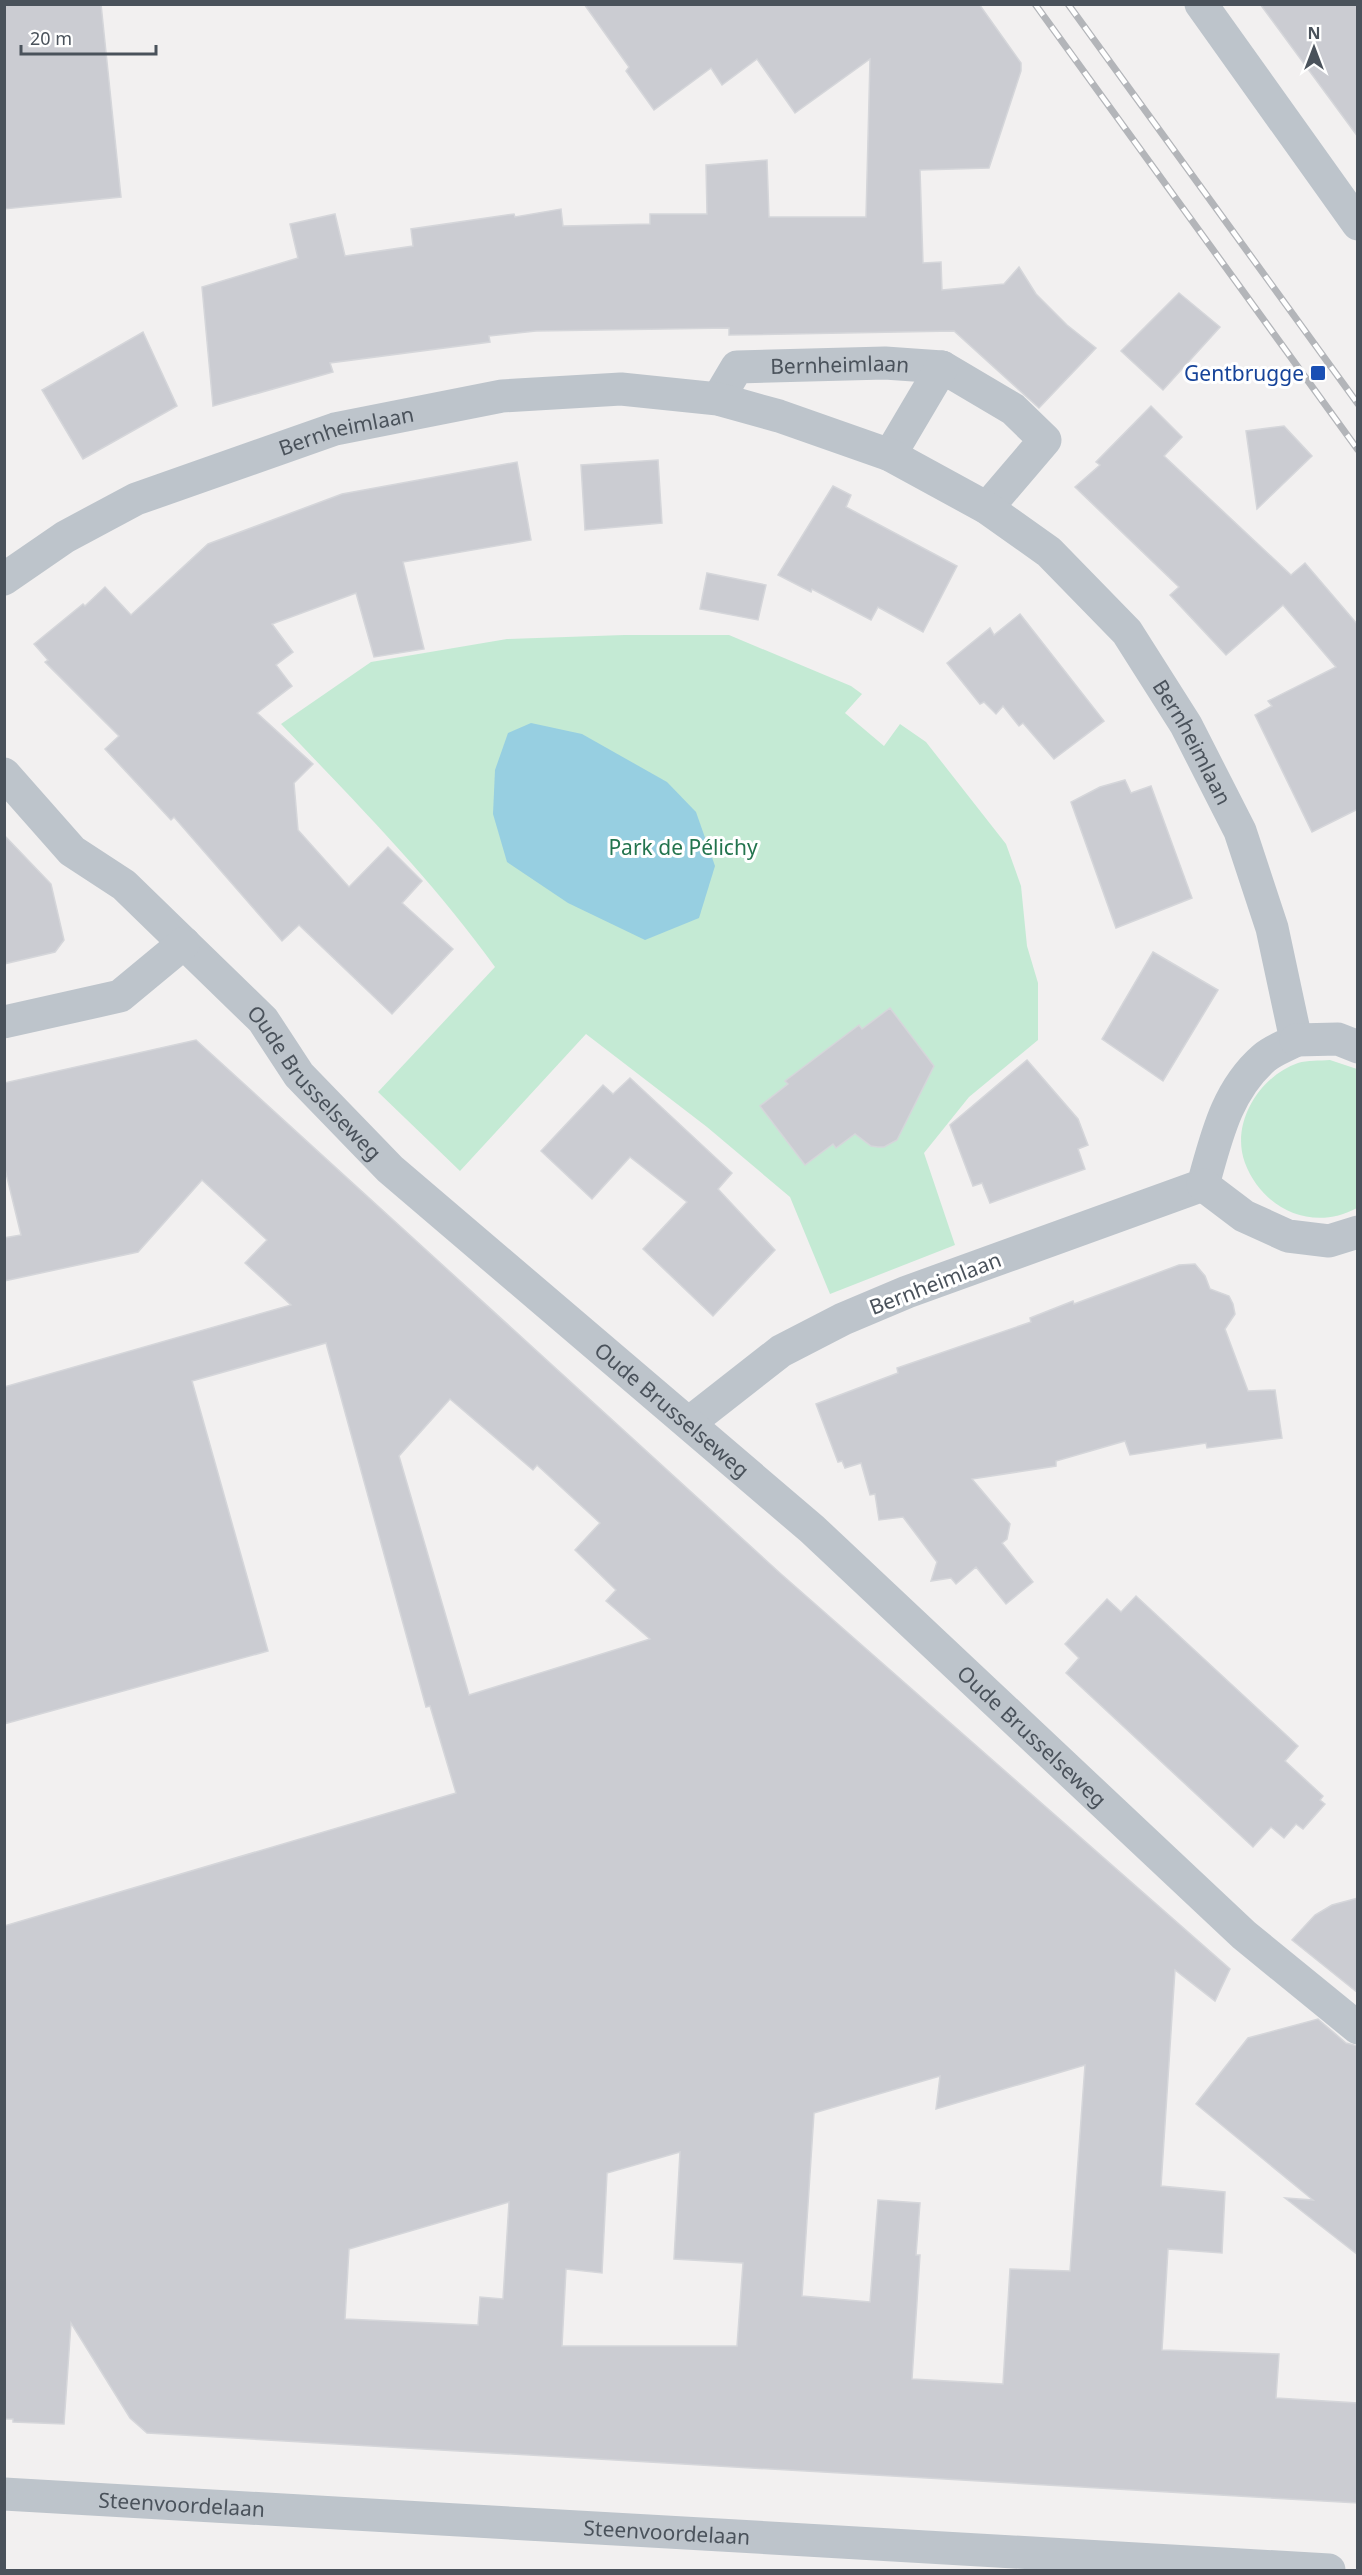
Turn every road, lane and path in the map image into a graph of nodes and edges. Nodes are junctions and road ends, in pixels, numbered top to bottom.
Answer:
1 (1201, 4) edge
2 (1358, 224) edge
3 (942, 367) junction
4 (718, 399) junction
5 (890, 455) junction
6 (987, 508) junction
7 (4, 579) edge
8 (4, 774) edge
9 (184, 943) junction
10 (4, 1022) edge
11 (1296, 1040) junction
12 (1358, 1047) edge
13 (1203, 1185) junction
14 (1358, 1232) edge
15 (689, 1423) junction
16 (1358, 2028) edge
17 (4, 2494) edge
18 (1329, 2571) edge

1 - 2 street
3 - 4 street, Bernheimlaan
3 - 5 street, Bernheimlaan
3 - 6 street, Bernheimlaan
4 - 5 street, Bernheimlaan
4 - 7 street, Bernheimlaan
5 - 6 street, Bernheimlaan
6 - 11 street, Bernheimlaan
8 - 9 street, Oude Brusselseweg
9 - 10 street
9 - 15 street, Oude Brusselseweg
11 - 12 street
11 - 13 street
13 - 14 street
13 - 15 street, Bernheimlaan
15 - 16 street, Oude Brusselseweg
17 - 18 street, Steenvoordelaan

